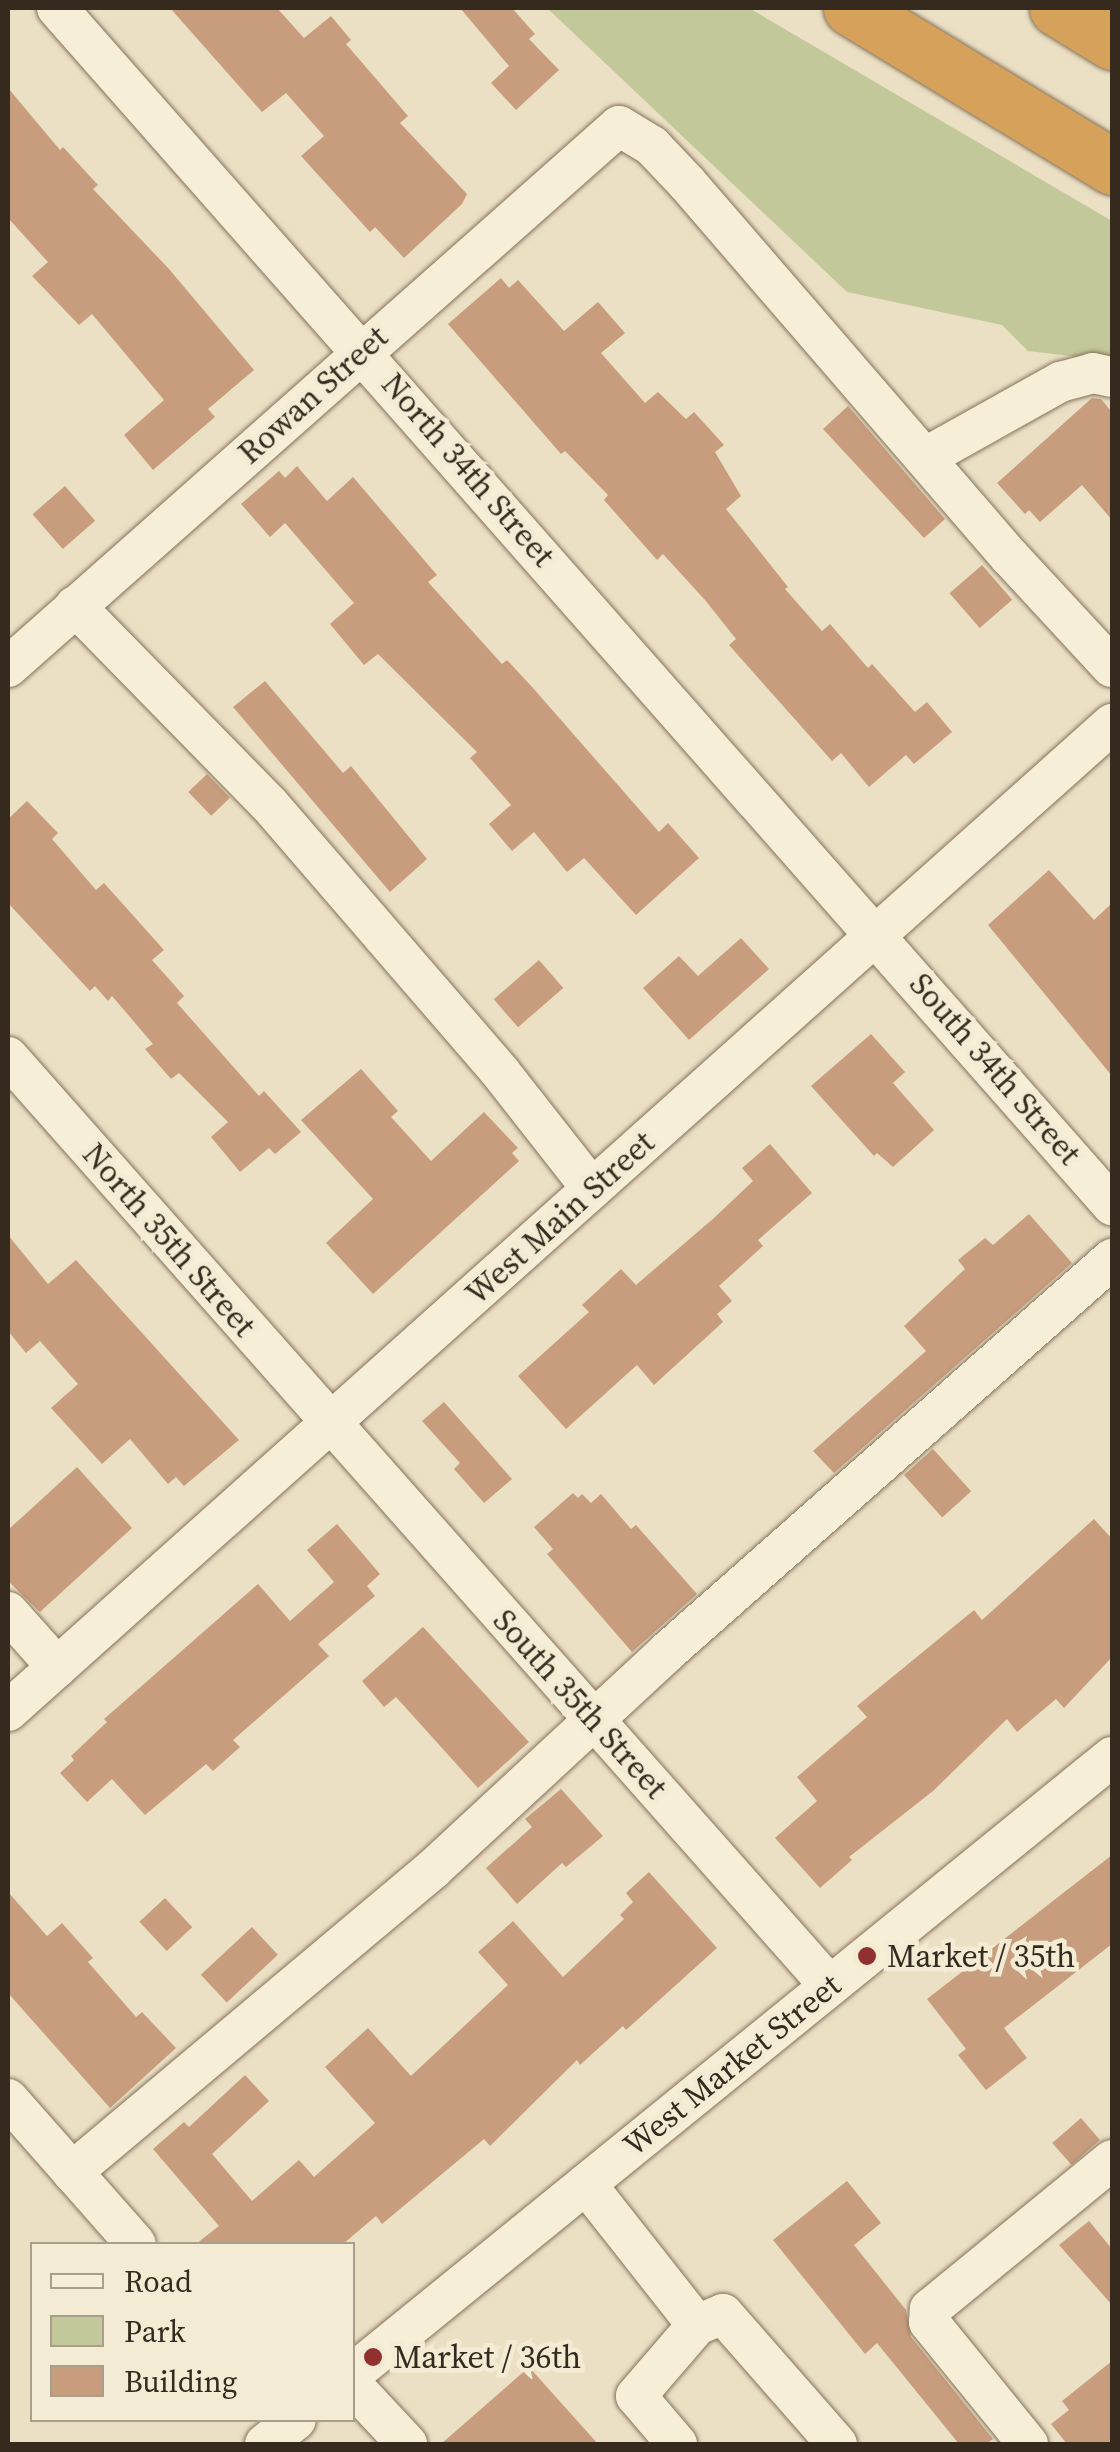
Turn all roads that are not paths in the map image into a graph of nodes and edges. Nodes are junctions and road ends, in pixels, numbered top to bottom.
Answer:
1 (57, 8) edge
2 (851, 8) edge
3 (1057, 8) edge
4 (1112, 42) edge
5 (1112, 168) edge
6 (363, 350) junction
7 (1112, 376) edge
8 (926, 457) junction
9 (76, 606) junction
10 (8, 666) edge
11 (1112, 666) edge
12 (1112, 724) edge
13 (878, 934) junction
14 (8, 1057) edge
15 (592, 1189) junction
16 (1112, 1204) edge
17 (1112, 1259) edge
18 (330, 1422) junction
19 (8, 1612) edge
20 (57, 1667) junction
21 (8, 1711) edge
22 (595, 1720) junction
23 (1112, 1757) edge
24 (830, 1986) junction
25 (8, 2100) edge
26 (1112, 2160) edge
27 (72, 2172) junction
28 (586, 2184) junction
29 (134, 2242) edge
30 (696, 2325) junction
31 (355, 2372) edge
32 (355, 2388) edge
33 (407, 2444) edge
34 (677, 2444) edge
35 (837, 2444) edge
36 (1028, 2444) edge

1 - 6 street, North 34th Street
2 - 5 highway
3 - 4 highway
6 - 8 street, Rowan Street
6 - 9 street, Rowan Street
6 - 13 street, North 34th Street
7 - 8 street
8 - 11 street
9 - 10 street, Rowan Street
9 - 15 street
12 - 13 street, West Main Street
13 - 15 street, West Main Street
13 - 16 street, South 34th Street
14 - 18 street, North 35th Street
15 - 18 street, West Main Street
17 - 22 street
18 - 20 street, West Main Street
18 - 22 street, South 35th Street
19 - 20 street
20 - 21 street, West Main Street
22 - 24 street, South 35th Street
22 - 27 street
23 - 24 street, West Market Street
24 - 28 street, West Market Street
25 - 27 street
26 - 36 street
27 - 29 street
28 - 30 street
28 - 31 street, West Market Street
30 - 34 street
30 - 35 street
32 - 33 street

